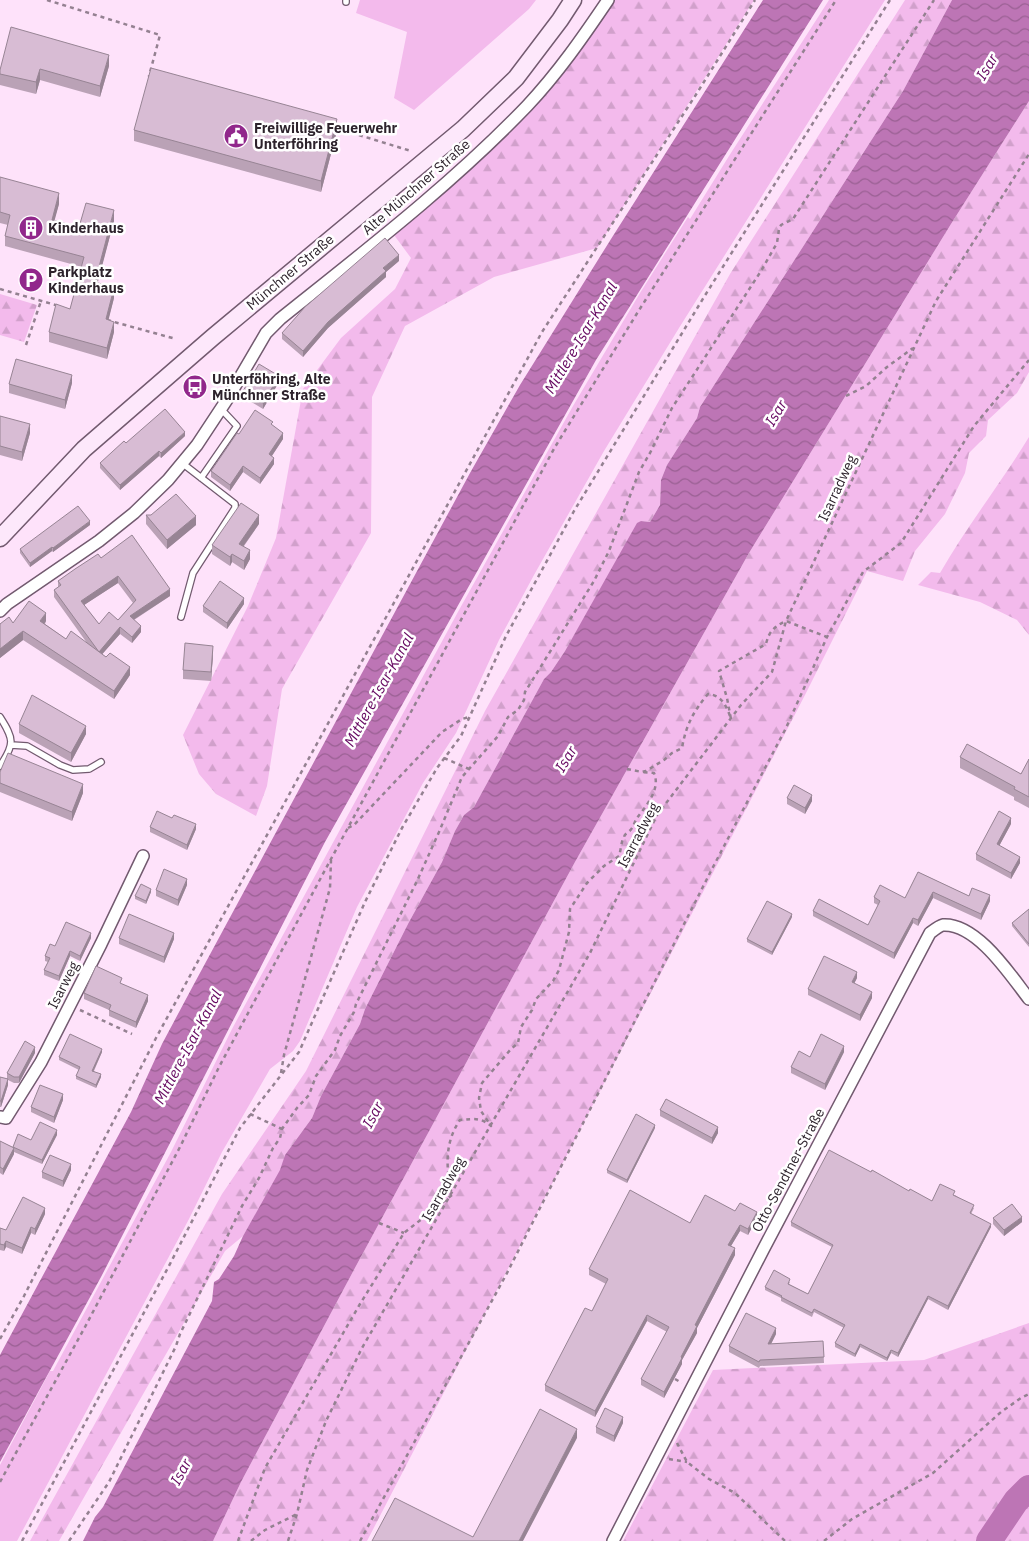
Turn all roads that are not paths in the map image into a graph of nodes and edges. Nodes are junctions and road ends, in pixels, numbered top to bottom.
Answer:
1 (573, 0) edge
2 (608, 0) edge
3 (221, 409) junction
4 (182, 463) junction
5 (201, 478) junction
6 (0, 538) edge
7 (2, 604) edge
8 (181, 617) dead end
9 (0, 717) edge
10 (12, 745) junction
11 (101, 762) dead end
12 (0, 766) edge
13 (143, 856) dead end
14 (1029, 999) edge
15 (0, 1117) edge
16 (613, 1541) edge

1 - 6 main road, Münchner Straße
2 - 3 street, Alte Münchner Straße
3 - 4 street, Alte Münchner Straße
3 - 5 lane
4 - 5 lane
4 - 7 street, Alte Münchner Straße
5 - 8 lane
9 - 10 lane
10 - 11 lane
10 - 12 lane
13 - 15 street, Isarweg
14 - 16 street, Otto-Sendtner-Straße

